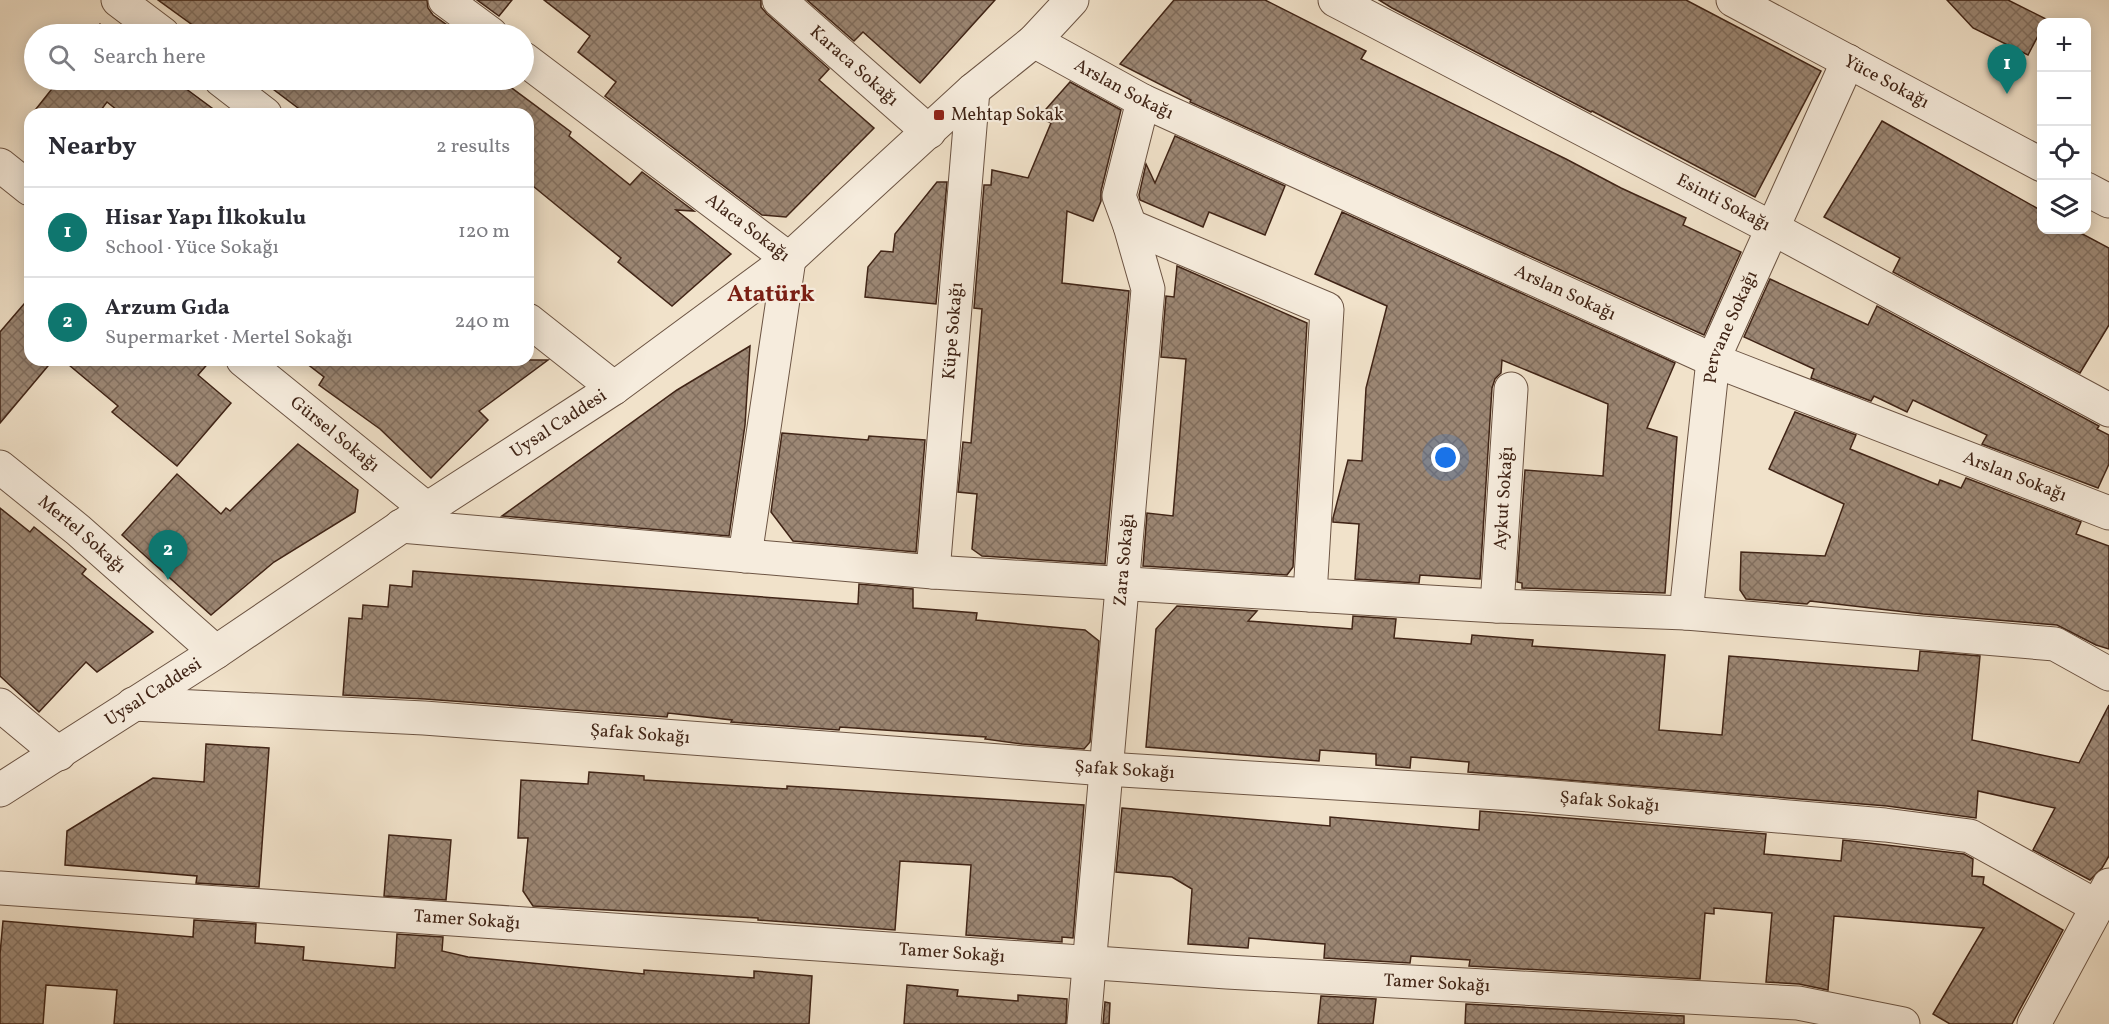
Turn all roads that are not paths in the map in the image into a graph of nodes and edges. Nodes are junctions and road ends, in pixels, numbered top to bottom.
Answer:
1 (118, 0) edge
2 (445, 0) edge
3 (779, 0) edge
4 (1335, 0) edge
5 (1733, 0) edge
6 (1064, 3) edge
7 (150, 24) edge
8 (477, 24) edge
9 (1034, 41) junction
10 (1848, 61) junction
11 (534, 67) edge
12 (234, 90) edge
13 (973, 90) junction
14 (1143, 101) junction
15 (258, 108) edge
16 (929, 132) junction
17 (2037, 162) edge
18 (0, 165) edge
19 (24, 184) edge
20 (2091, 192) edge
21 (2109, 201) edge
22 (1130, 226) junction
23 (1774, 229) junction
24 (789, 259) junction
25 (534, 325) edge
26 (1713, 360) junction
27 (250, 366) edge
28 (614, 388) junction
29 (1511, 389) dead end
30 (2109, 410) edge
31 (0, 467) edge
32 (2109, 513) edge
33 (414, 517) junction
34 (745, 556) junction
35 (933, 572) junction
36 (1121, 584) junction
37 (1310, 595) junction
38 (1497, 606) junction
39 (1686, 613) junction
40 (216, 652) junction
41 (2109, 674) edge
42 (133, 704) junction
43 (0, 705) edge
44 (59, 754) junction
45 (1106, 769) junction
46 (0, 790) edge
47 (0, 888) edge
48 (2103, 896) edge
49 (1090, 963) junction
50 (1084, 1024) edge
51 (1903, 1024) edge
52 (2034, 1024) edge

1 - 7 street
2 - 8 street
3 - 16 street, Karaca Sokağı
4 - 23 street, Esinti Sokağı
5 - 10 street, Yüce Sokağı
6 - 9 street, Uysal Caddesi
9 - 13 street, Uysal Caddesi
9 - 14 street, Arslan Sokağı
10 - 17 street, Yüce Sokağı
10 - 23 street, Pervane Sokağı
11 - 24 street, Alaca Sokağı
12 - 15 street
13 - 16 street, Uysal Caddesi
13 - 35 street, Küpe Sokağı
14 - 22 street, Zara Sokağı
14 - 26 street, Arslan Sokağı
16 - 24 street, Uysal Caddesi
18 - 19 street
20 - 21 street
22 - 36 street, Zara Sokağı
22 - 37 street
23 - 26 street, Pervane Sokağı
23 - 30 street, Esinti Sokağı
24 - 28 street, Uysal Caddesi
24 - 34 street, Alaca Sokağı
25 - 28 street
26 - 32 street, Arslan Sokağı
26 - 39 street, Pervane Sokağı
27 - 33 street, Gürsel Sokağı
28 - 33 street, Uysal Caddesi
29 - 38 street, Aykut Sokağı
31 - 40 street, Mertel Sokağı
33 - 34 street
33 - 40 street, Uysal Caddesi
34 - 35 street
35 - 36 street
36 - 37 street
36 - 45 street, Zara Sokağı
37 - 38 street
38 - 39 street
39 - 41 street
40 - 42 street, Uysal Caddesi
42 - 44 street, Uysal Caddesi
42 - 45 street, Şafak Sokağı
43 - 44 street
44 - 46 street, Uysal Caddesi
45 - 48 street, Şafak Sokağı
45 - 49 street, Zara Sokağı
47 - 49 street, Tamer Sokağı
48 - 52 street
49 - 50 street, Zara Sokağı
49 - 51 street, Tamer Sokağı

